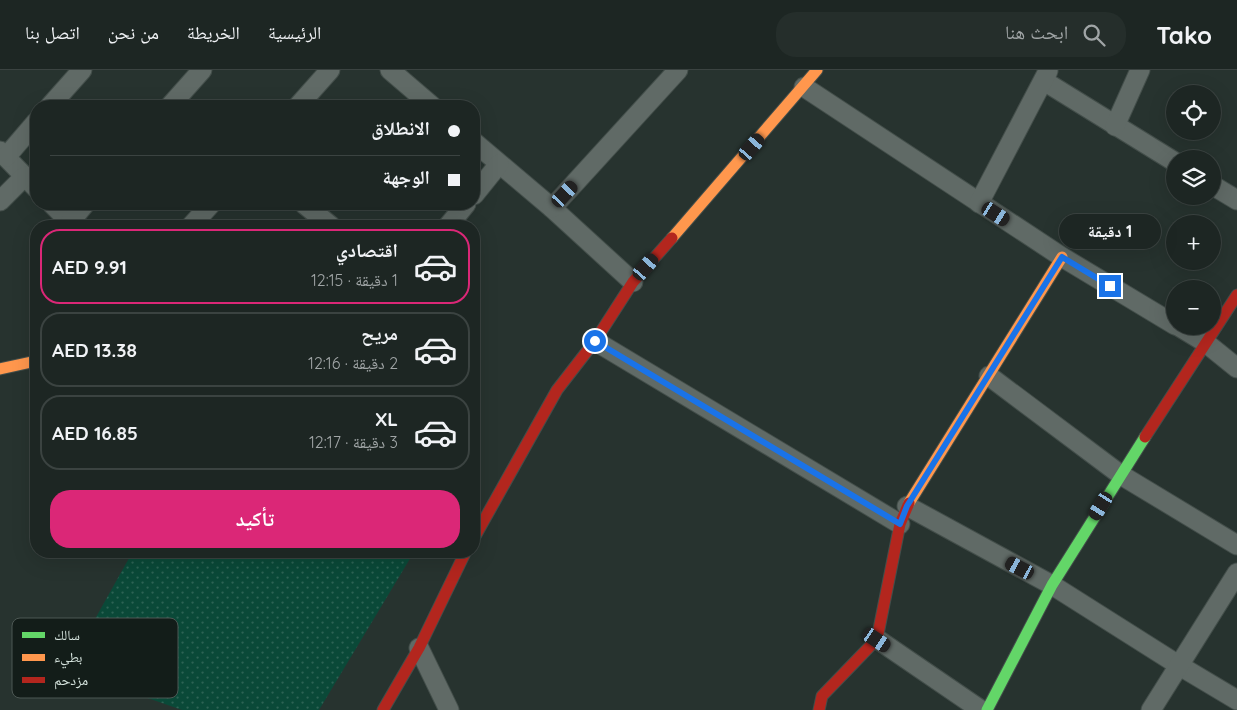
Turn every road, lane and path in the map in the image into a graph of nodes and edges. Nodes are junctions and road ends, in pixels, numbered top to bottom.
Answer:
1 (82, 70) edge
2 (202, 70) edge
3 (330, 70) edge
4 (390, 70) edge
5 (678, 70) edge
6 (818, 70) edge
7 (1140, 70) edge
8 (1046, 76) edge
9 (804, 87) junction
10 (55, 100) edge
11 (175, 100) edge
12 (303, 100) edge
13 (425, 100) edge
14 (1114, 126) junction
15 (30, 128) edge
16 (480, 147) edge
17 (3, 154) edge
18 (1166, 157) edge
19 (499, 164) junction
20 (30, 182) edge
21 (480, 188) edge
22 (1221, 190) edge
23 (1237, 200) edge
24 (0, 201) edge
25 (980, 203) junction
26 (552, 208) junction
27 (58, 210) edge
28 (206, 210) edge
29 (311, 210) edge
30 (461, 210) edge
31 (68, 220) edge
32 (196, 220) edge
33 (324, 220) edge
34 (453, 220) edge
35 (1062, 257) junction
36 (633, 282) junction
37 (1237, 295) edge
38 (1166, 319) edge
39 (1193, 335) edge
40 (595, 341) junction
41 (1206, 343) junction
42 (30, 362) edge
43 (1237, 368) edge
44 (0, 369) edge
45 (989, 376) junction
46 (1121, 475) junction
47 (907, 506) junction
48 (900, 524) junction
49 (480, 527) edge
50 (1237, 546) edge
51 (459, 558) edge
52 (1237, 573) edge
53 (1052, 585) junction
54 (877, 640) junction
55 (419, 648) junction
56 (1180, 666) junction
57 (1237, 700) edge
58 (823, 705) edge
59 (383, 710) edge
60 (449, 710) edge
61 (981, 710) edge
62 (987, 710) edge
63 (1152, 710) edge

1 - 10 street
2 - 11 street
3 - 12 street
4 - 13 street
5 - 26 street
6 - 9 street
7 - 14 street
8 - 14 street
8 - 25 street
9 - 25 street
9 - 36 street
14 - 18 street
15 - 17 street
16 - 19 street
17 - 20 street
19 - 21 street
19 - 26 street
20 - 24 street
22 - 23 street
25 - 35 street
26 - 36 street
27 - 31 street
28 - 32 street
29 - 33 street
30 - 34 street
35 - 38 street
35 - 45 street
36 - 40 street
37 - 41 street
39 - 41 street
40 - 48 street
40 - 49 street
41 - 43 street
41 - 46 street
42 - 44 street
45 - 46 street
45 - 47 street
46 - 50 street
46 - 53 street
47 - 48 street
47 - 53 street
48 - 54 street
51 - 55 street
52 - 56 street
53 - 56 street
53 - 62 street
54 - 58 street
54 - 61 street
55 - 59 street
55 - 60 street
56 - 57 street
56 - 63 street

